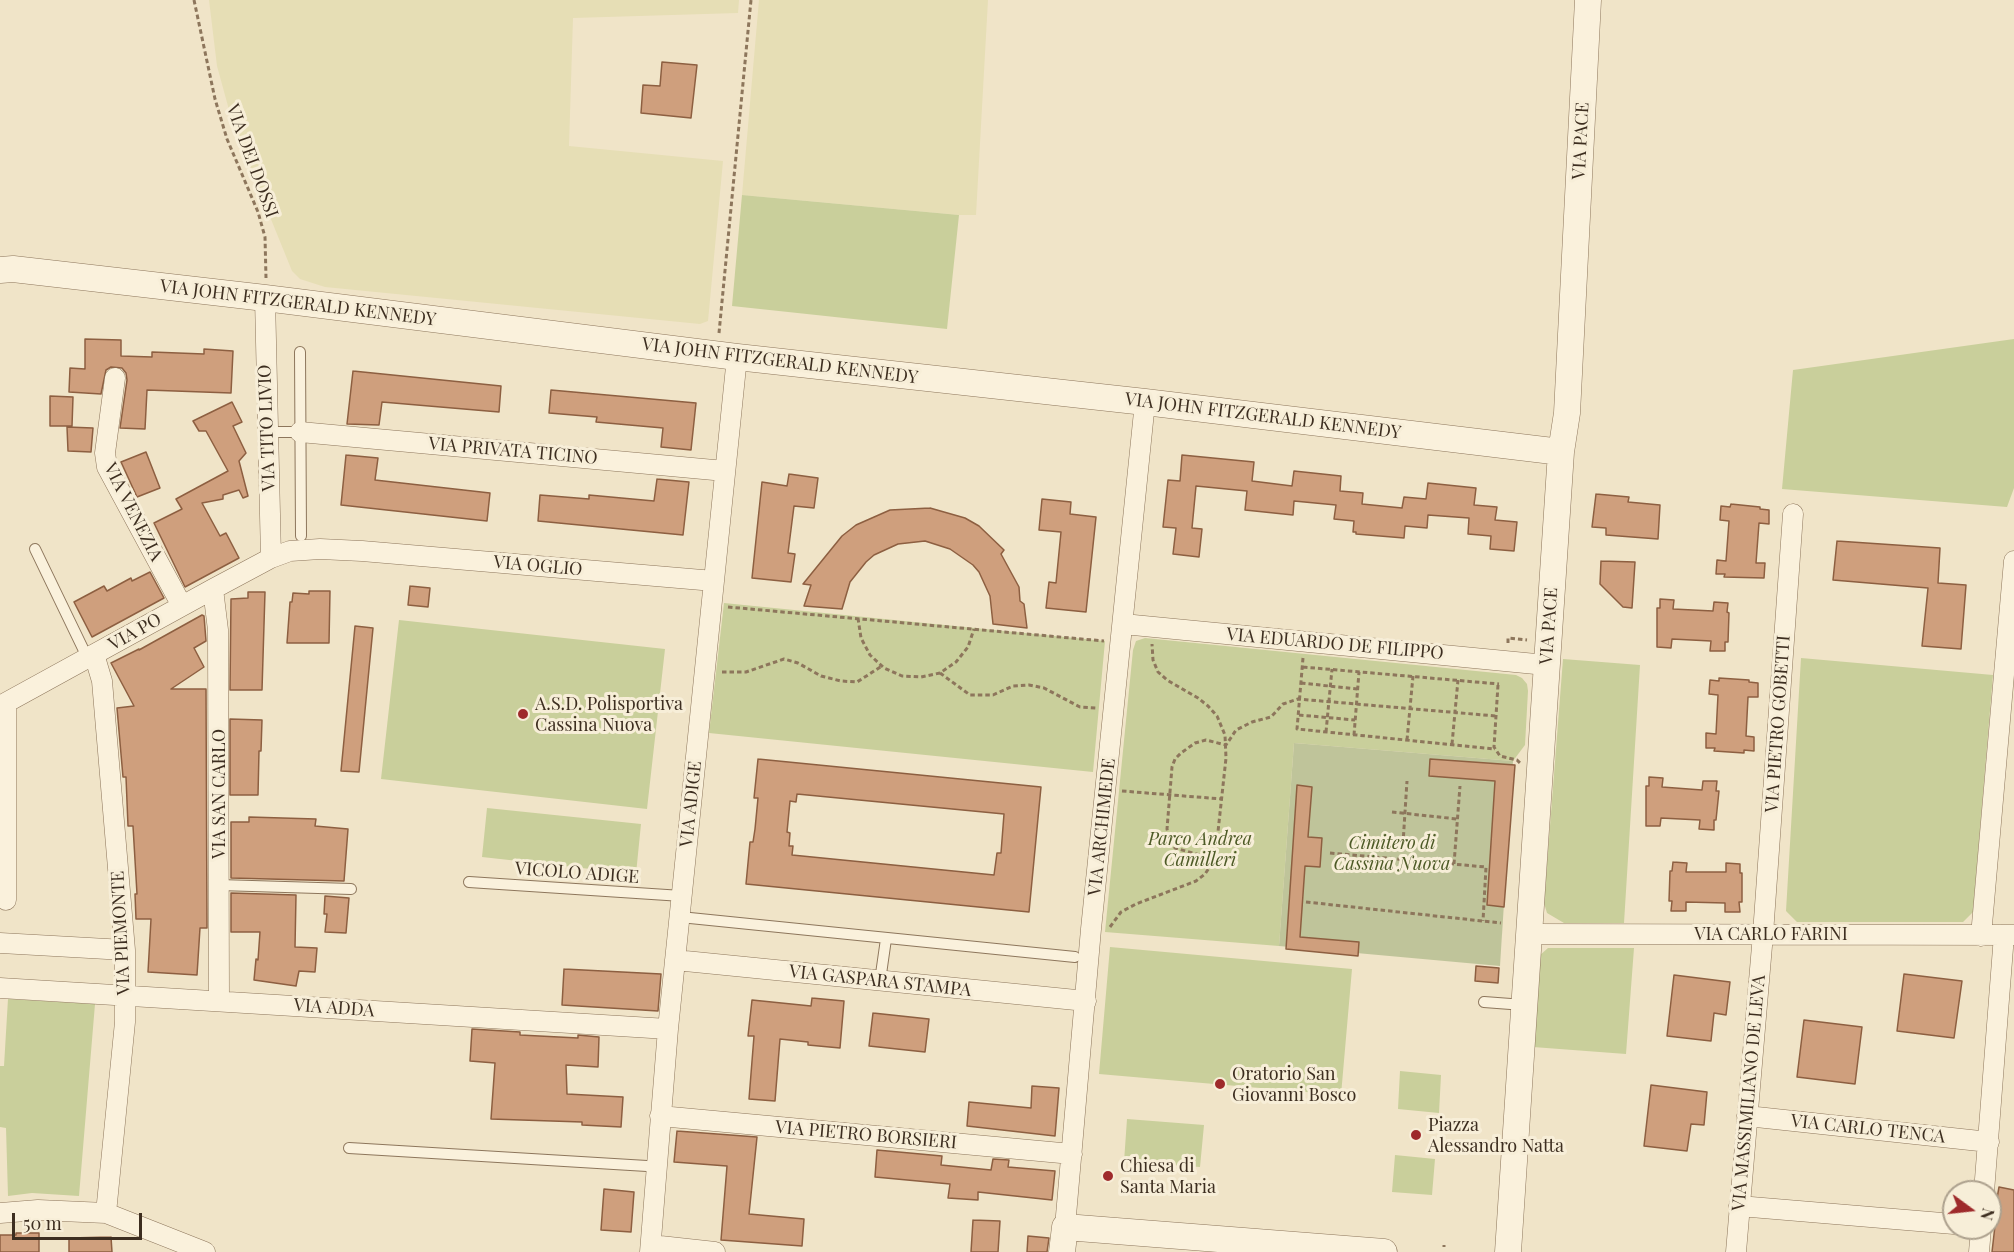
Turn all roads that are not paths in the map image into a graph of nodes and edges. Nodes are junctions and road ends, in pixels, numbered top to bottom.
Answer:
1 (1588, 0) edge
2 (0, 270) edge
3 (265, 298) junction
4 (300, 352) dead end
5 (727, 356) junction
6 (115, 378) dead end
7 (1145, 402) junction
8 (267, 432) junction
9 (300, 432) junction
10 (1561, 452) junction
11 (725, 471) junction
12 (1793, 514) dead end
13 (301, 536) dead end
14 (35, 549) dead end
15 (271, 558) junction
16 (2014, 561) edge
17 (714, 581) junction
18 (213, 589) junction
19 (182, 606) junction
20 (1123, 624) junction
21 (91, 657) junction
22 (1546, 664) junction
23 (3, 704) edge
24 (469, 882) dead end
25 (219, 885) junction
26 (351, 889) dead end
27 (682, 896) junction
28 (6, 900) dead end
29 (690, 918) dead end
30 (1528, 934) junction
31 (1763, 934) junction
32 (2009, 935) edge
33 (1981, 936) junction
34 (886, 939) junction
35 (0, 943) edge
36 (125, 950) junction
37 (1076, 957) dead end
38 (675, 960) junction
39 (880, 981) junction
40 (0, 988) edge
41 (126, 997) junction
42 (219, 1001) junction
43 (1086, 1001) junction
44 (1484, 1002) dead end
45 (1524, 1005) junction
46 (668, 1029) junction
47 (660, 1116) junction
48 (1747, 1116) junction
49 (1989, 1142) junction
50 (349, 1148) dead end
51 (1072, 1154) junction
52 (652, 1166) junction
53 (1985, 1180) edge
54 (1739, 1206) junction
55 (106, 1212) junction
56 (0, 1213) edge
57 (1942, 1223) edge
58 (1065, 1227) junction
59 (651, 1249) edge
60 (205, 1252) edge
61 (715, 1252) edge
62 (1062, 1252) edge
63 (1384, 1252) edge
64 (1508, 1252) edge
65 (1736, 1252) edge

1 - 10 street, VIA PACE
2 - 3 street, VIA JOHN FITZGERALD KENNEDY
3 - 5 street, VIA JOHN FITZGERALD KENNEDY
3 - 8 street, VIA TITO LIVIO
4 - 9 lane
5 - 7 street, VIA JOHN FITZGERALD KENNEDY
5 - 11 street, VIA ADIGE
6 - 19 street, VIA VENEZIA
7 - 10 street, VIA JOHN FITZGERALD KENNEDY
7 - 20 street, VIA ARCHIMEDE
8 - 9 lane
8 - 15 street, VIA TITO LIVIO
9 - 11 street, VIA PRIVATA TICINO
9 - 13 lane
10 - 22 street, VIA PACE
11 - 17 street, VIA ADIGE
12 - 31 street, VIA PIETRO GOBETTI
14 - 21 lane
15 - 17 street, VIA OGLIO
15 - 18 street, VIA PO
16 - 33 street
17 - 27 street, VIA ADIGE
18 - 19 street, VIA PO
18 - 25 street, VIA SAN CARLO
19 - 21 street, VIA PO
20 - 22 street, VIA EDUARDO DE FILIPPO
20 - 43 street, VIA ARCHIMEDE
21 - 23 street, VIA PO
21 - 36 street, VIA PIEMONTE
22 - 30 street, VIA PACE
23 - 28 street
24 - 27 lane, VICOLO ADIGE
25 - 26 lane
25 - 42 street, VIA SAN CARLO
27 - 38 street, VIA ADIGE
29 - 34 lane
30 - 31 street, VIA CARLO FARINI
30 - 45 street, VIA PACE
31 - 33 street, VIA CARLO FARINI
31 - 48 street, VIA MASSIMILIANO DE LEVA
32 - 33 street, VIA CARLO FARINI
32 - 49 street
34 - 37 lane
34 - 39 lane
35 - 36 street
36 - 41 street, VIA PIEMONTE
38 - 39 street, VIA GASPARA STAMPA
38 - 46 street, VIA ADIGE
39 - 43 street, VIA GASPARA STAMPA
40 - 41 street, VIA ADDA
41 - 42 street, VIA ADDA
41 - 55 street, VIA PIEMONTE
42 - 46 street, VIA ADDA
43 - 51 street, VIA ARCHIMEDE
44 - 45 lane
45 - 64 street, VIA PACE
46 - 47 street, VIA ADIGE
47 - 51 street, VIA PIETRO BORSIERI
47 - 52 street, VIA ADIGE
48 - 49 street, VIA CARLO TENCA
48 - 54 street, VIA MASSIMILIANO DE LEVA
49 - 53 street
50 - 52 lane
51 - 58 street, VIA ARCHIMEDE
52 - 59 street, VIA ADIGE
54 - 57 street
54 - 65 street, VIA MASSIMILIANO DE LEVA
55 - 56 street
55 - 60 street
58 - 62 street, VIA ARCHIMEDE
58 - 63 street
59 - 61 street

